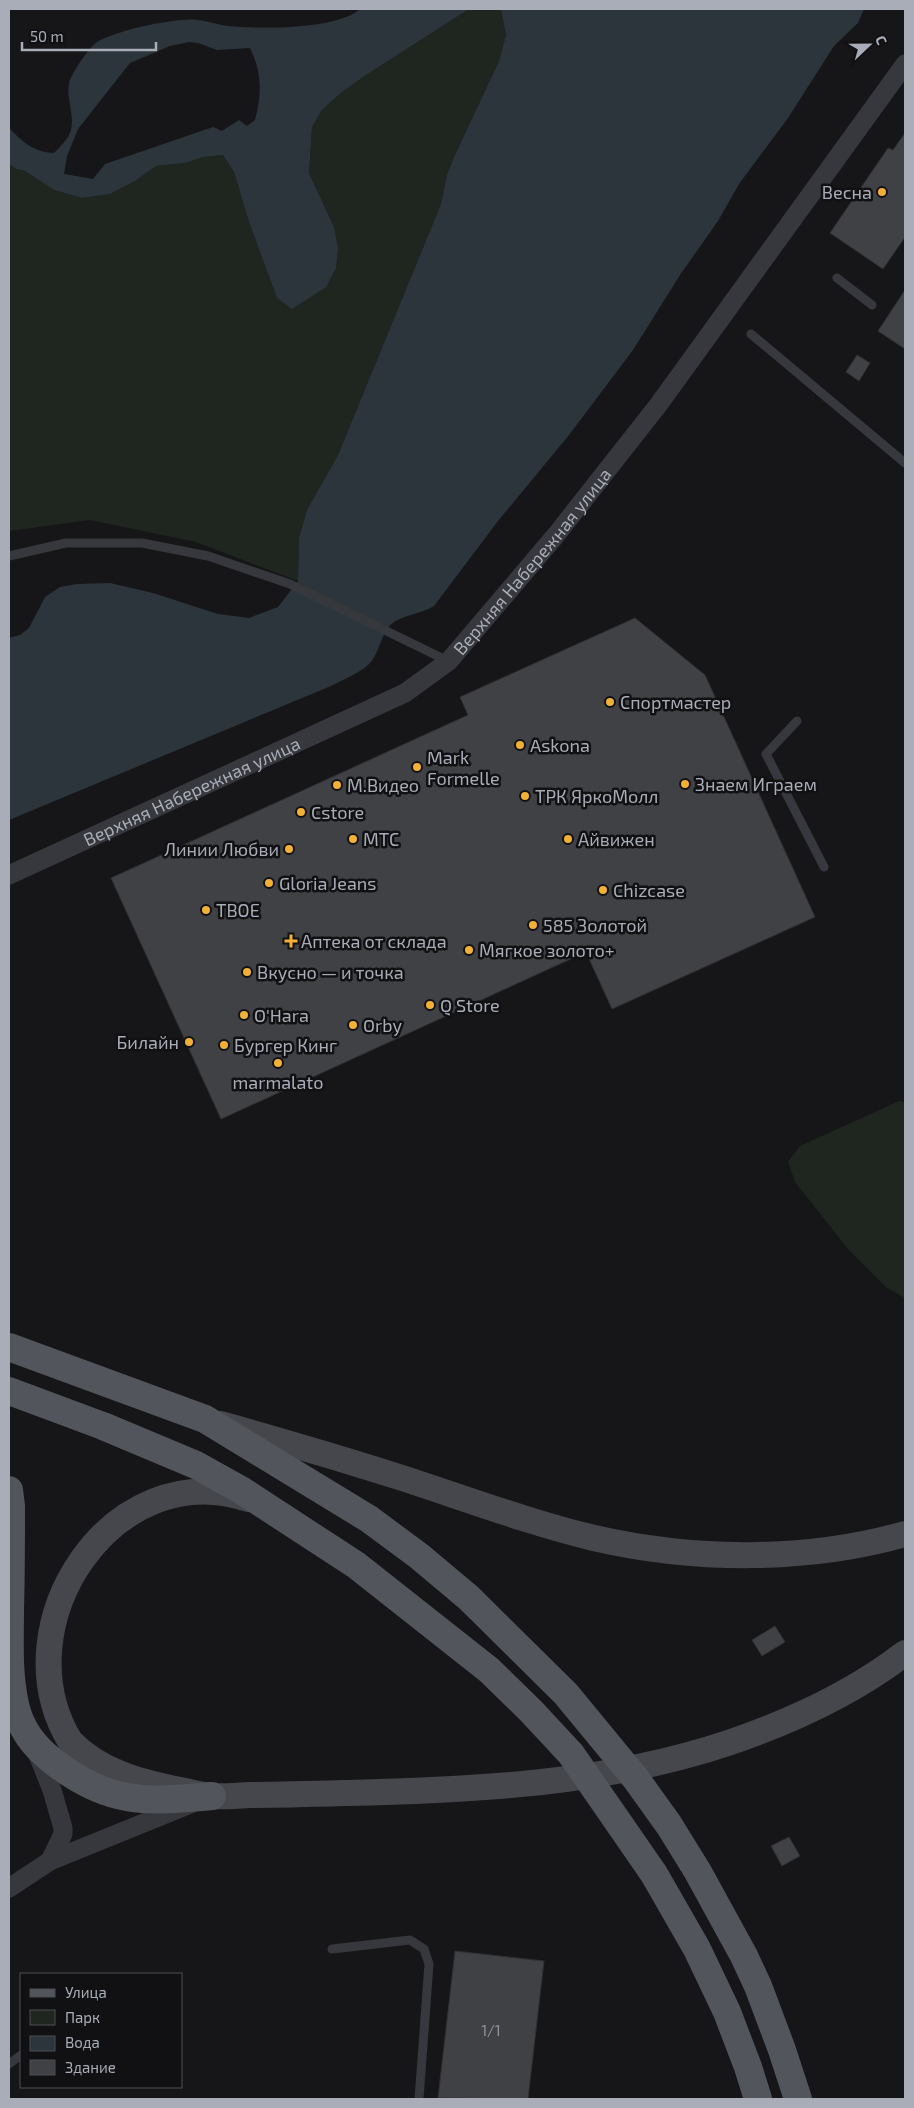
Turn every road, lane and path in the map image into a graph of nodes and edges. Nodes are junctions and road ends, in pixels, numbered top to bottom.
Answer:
1 (905, 64) edge
2 (837, 278) dead end
3 (872, 305) dead end
4 (751, 334) dead end
5 (905, 463) edge
6 (9, 556) edge
7 (449, 661) junction
8 (797, 721) dead end
9 (824, 868) dead end
10 (9, 875) edge
11 (9, 1347) edge
12 (9, 1391) edge
13 (205, 1419) junction
14 (9, 1490) edge
15 (256, 1501) junction
16 (905, 1534) edge
17 (905, 1653) edge
18 (34, 1746) junction
19 (212, 1796) junction
20 (50, 1861) junction
21 (9, 1888) edge
22 (332, 1949) dead end
23 (20, 2056) edge
24 (9, 2064) edge
25 (419, 2099) edge
26 (758, 2099) edge
27 (798, 2099) edge

1 - 7 street, Верхняя Набережная улица
2 - 3 lane
4 - 5 lane
6 - 7 lane
7 - 10 street, Верхняя Набережная улица
8 - 9 lane
11 - 13 main road
12 - 15 main road
13 - 16 main road
13 - 27 main road
14 - 18 main road
15 - 19 main road
15 - 26 main road
17 - 19 main road
18 - 19 main road
18 - 20 street
19 - 20 street
20 - 21 street
22 - 25 lane
23 - 24 lane

